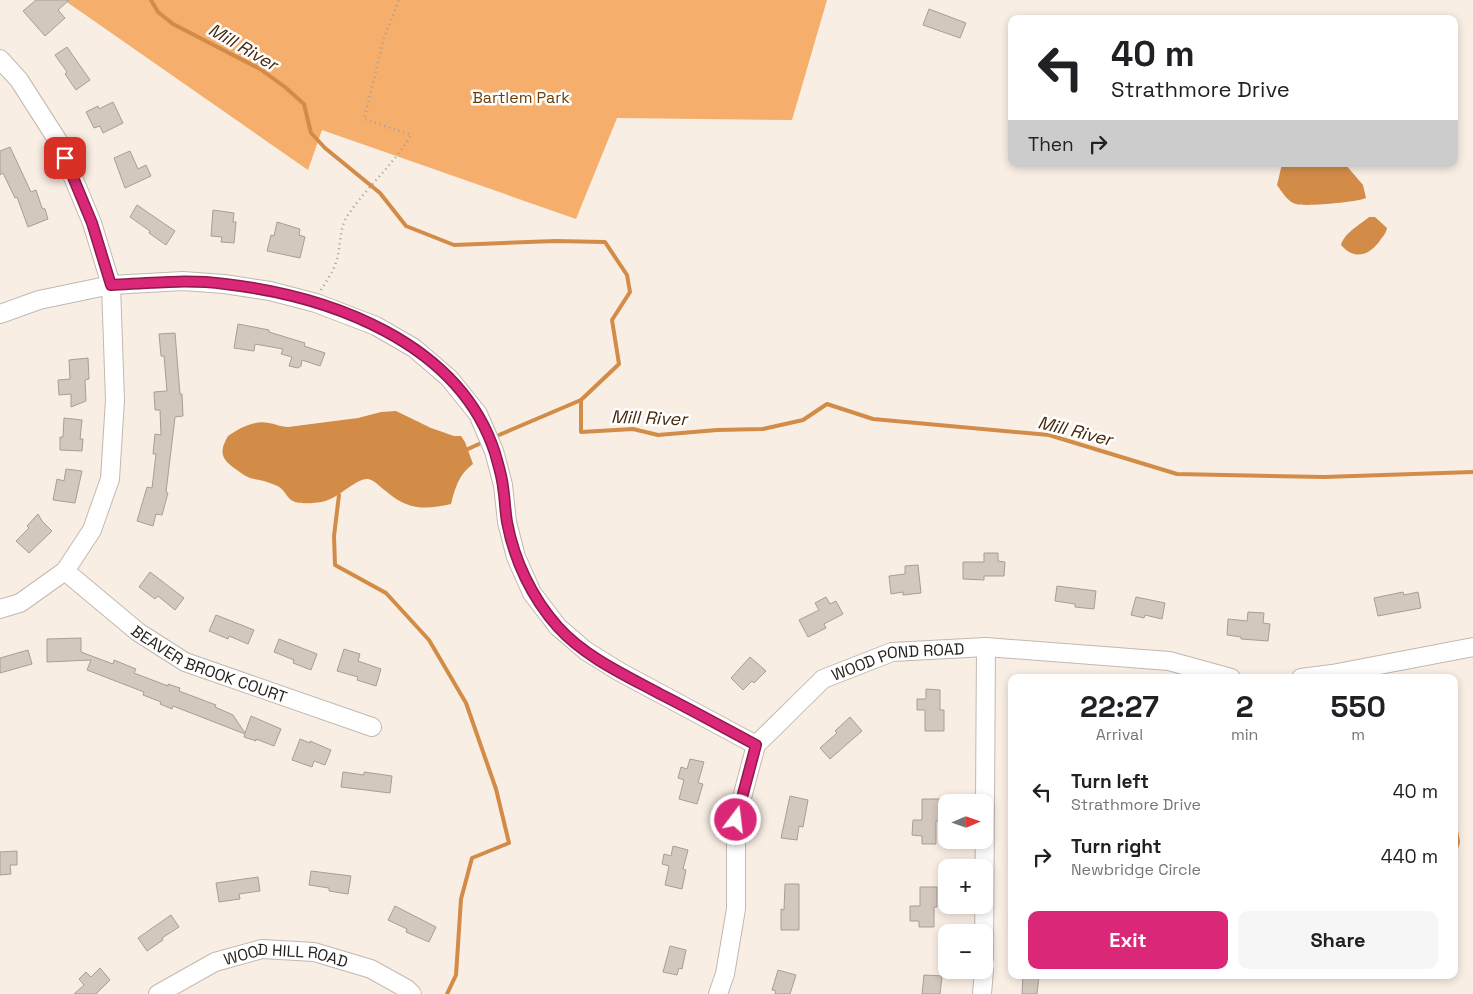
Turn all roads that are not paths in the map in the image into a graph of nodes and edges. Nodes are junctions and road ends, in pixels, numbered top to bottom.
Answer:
1 (0, 58) edge
2 (111, 285) junction
3 (0, 314) edge
4 (65, 571) junction
5 (0, 609) edge
6 (986, 647) junction
7 (1473, 647) edge
8 (1216, 674) edge
9 (1332, 674) edge
10 (372, 727) dead end
11 (756, 745) junction
12 (984, 924) edge
13 (983, 979) edge
14 (158, 994) edge
15 (412, 994) edge
16 (718, 994) edge
17 (982, 994) edge

1 - 2 street
2 - 3 street
2 - 4 street
2 - 11 street
4 - 5 street
4 - 10 street, BEAVER BROOK COURT
6 - 8 street, WOOD POND ROAD
6 - 11 street, WOOD POND ROAD
6 - 12 street
7 - 9 street
11 - 16 street
13 - 17 street
14 - 15 street, WOOD HILL ROAD

